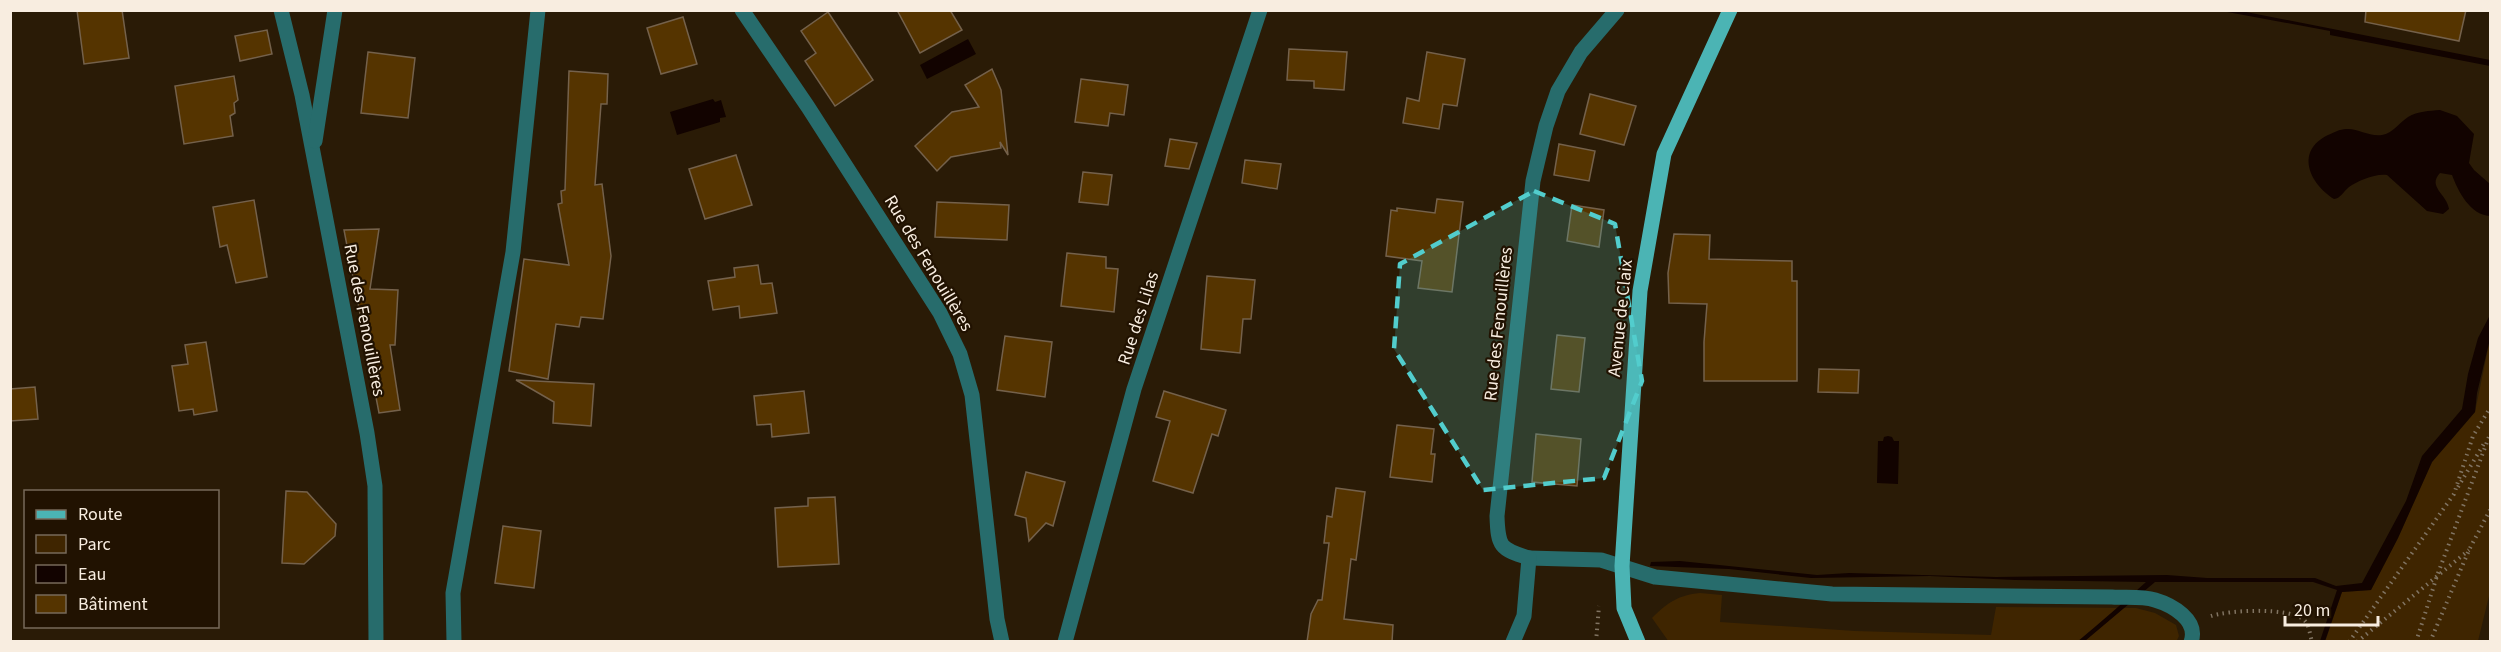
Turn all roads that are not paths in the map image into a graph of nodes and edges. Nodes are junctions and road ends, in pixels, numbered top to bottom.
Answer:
1 (281, 10) edge
2 (335, 10) edge
3 (538, 10) edge
4 (742, 10) edge
5 (1260, 10) edge
6 (1617, 10) edge
7 (1730, 10) edge
8 (313, 152) junction
9 (1529, 558) junction
10 (1622, 566) junction
11 (376, 642) edge
12 (454, 642) edge
13 (1002, 642) edge
14 (1065, 642) edge
15 (1513, 642) edge
16 (1638, 642) edge
17 (2192, 642) edge

1 - 8 street, Rue des Fenouillères
2 - 8 street
3 - 12 street
4 - 13 street, Rue des Fenouillères
5 - 14 street, Rue des Lilas
6 - 9 street, Rue des Fenouillères
7 - 10 main road, Avenue de Claix
8 - 11 street, Rue des Fenouillères
9 - 10 street
9 - 15 street
10 - 16 main road, Avenue de Claix
10 - 17 street

